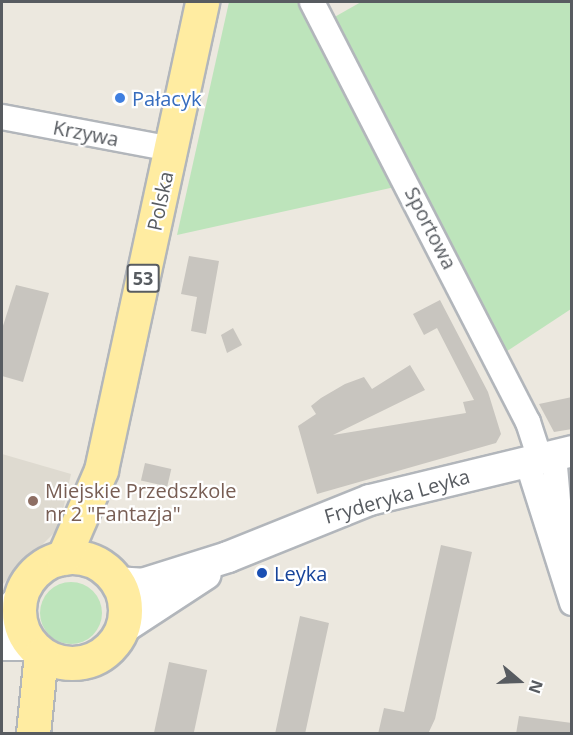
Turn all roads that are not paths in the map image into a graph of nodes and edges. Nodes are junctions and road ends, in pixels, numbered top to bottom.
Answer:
1 (202, 2) edge
2 (312, 2) edge
3 (2, 117) edge
4 (171, 149) junction
5 (548, 456) edge
6 (101, 470) junction
7 (228, 557) junction
8 (63, 558) junction
9 (107, 573) junction
10 (572, 603) edge
11 (11, 608) edge
12 (122, 629) junction
13 (25, 648) edge
14 (78, 663) junction
15 (33, 734) edge
16 (54, 734) edge

1 - 4 main road, Polska / 53
2 - 5 street, Sportowa
3 - 4 street, Krzywa
4 - 6 main road, Polska / 53
5 - 7 street, Fryderyka Leyka
5 - 10 street, Sportowa
6 - 8 main road, Polska / 53
6 - 9 main road, Polska / 53
7 - 9 street, Fryderyka Leyka
7 - 12 street, Fryderyka Leyka
8 - 9 main road
8 - 11 main road
9 - 12 main road, 53
11 - 13 main road
12 - 14 main road
13 - 14 main road
13 - 15 main road
14 - 16 main road

